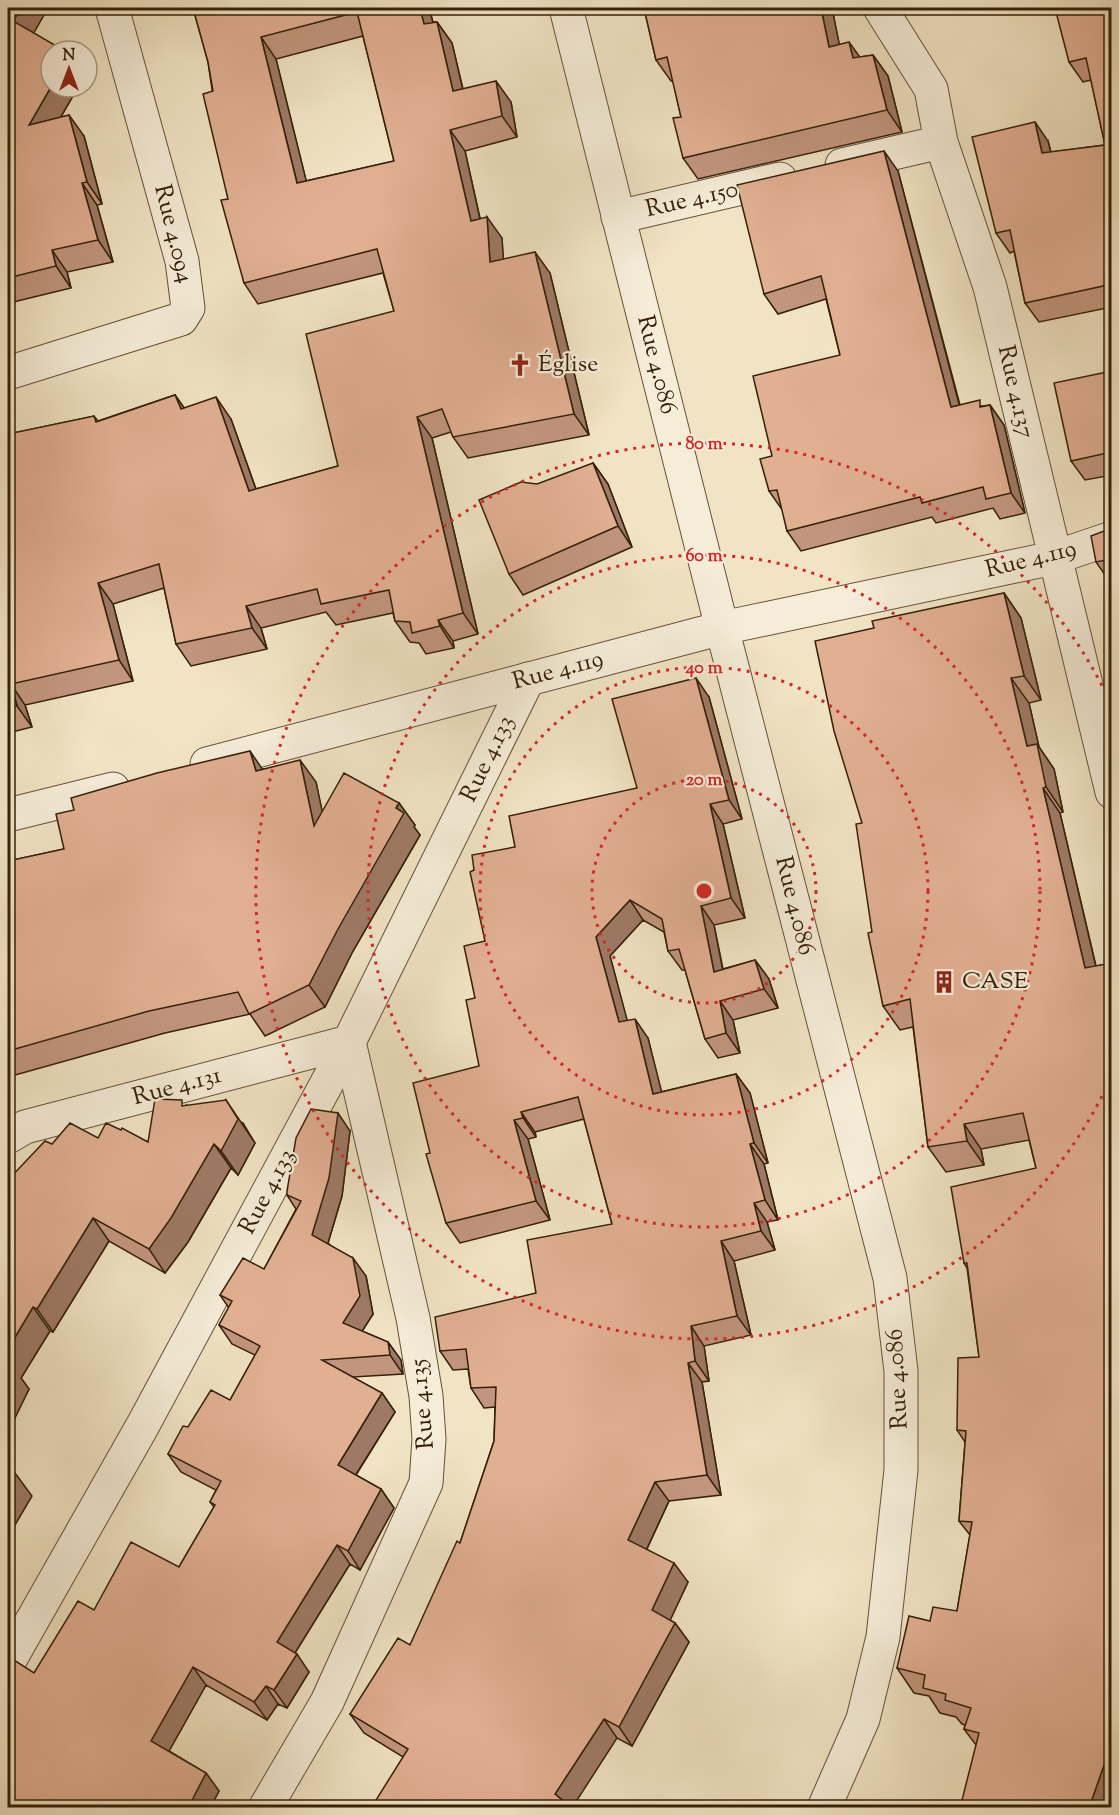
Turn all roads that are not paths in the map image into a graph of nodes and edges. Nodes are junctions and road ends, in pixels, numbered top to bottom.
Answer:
1 (112, 8) edge
2 (566, 8) edge
3 (880, 8) edge
4 (941, 142) junction
5 (618, 217) junction
6 (8, 373) edge
7 (1112, 538) edge
8 (1053, 558) junction
9 (722, 628) junction
10 (528, 679) junction
11 (180, 771) edge
12 (145, 780) edge
13 (1112, 792) edge
14 (8, 815) edge
15 (349, 1042) junction
16 (8, 1137) edge
17 (8, 1663) edge
18 (265, 1808) edge
19 (824, 1808) edge

1 - 6 street, Rue 4.094
2 - 5 street, Rue 4.086
3 - 4 street, Rue 4.137
4 - 5 street, Rue 4.150
4 - 8 street, Rue 4.137
5 - 9 street, Rue 4.086
7 - 8 street, Rue 4.119
8 - 9 street, Rue 4.119
8 - 13 street, Rue 4.137
9 - 10 street, Rue 4.119
9 - 19 street, Rue 4.086
10 - 11 street, Rue 4.119
10 - 15 street, Rue 4.133
12 - 14 street
15 - 16 street, Rue 4.131
15 - 17 street, Rue 4.133
15 - 18 street, Rue 4.135

